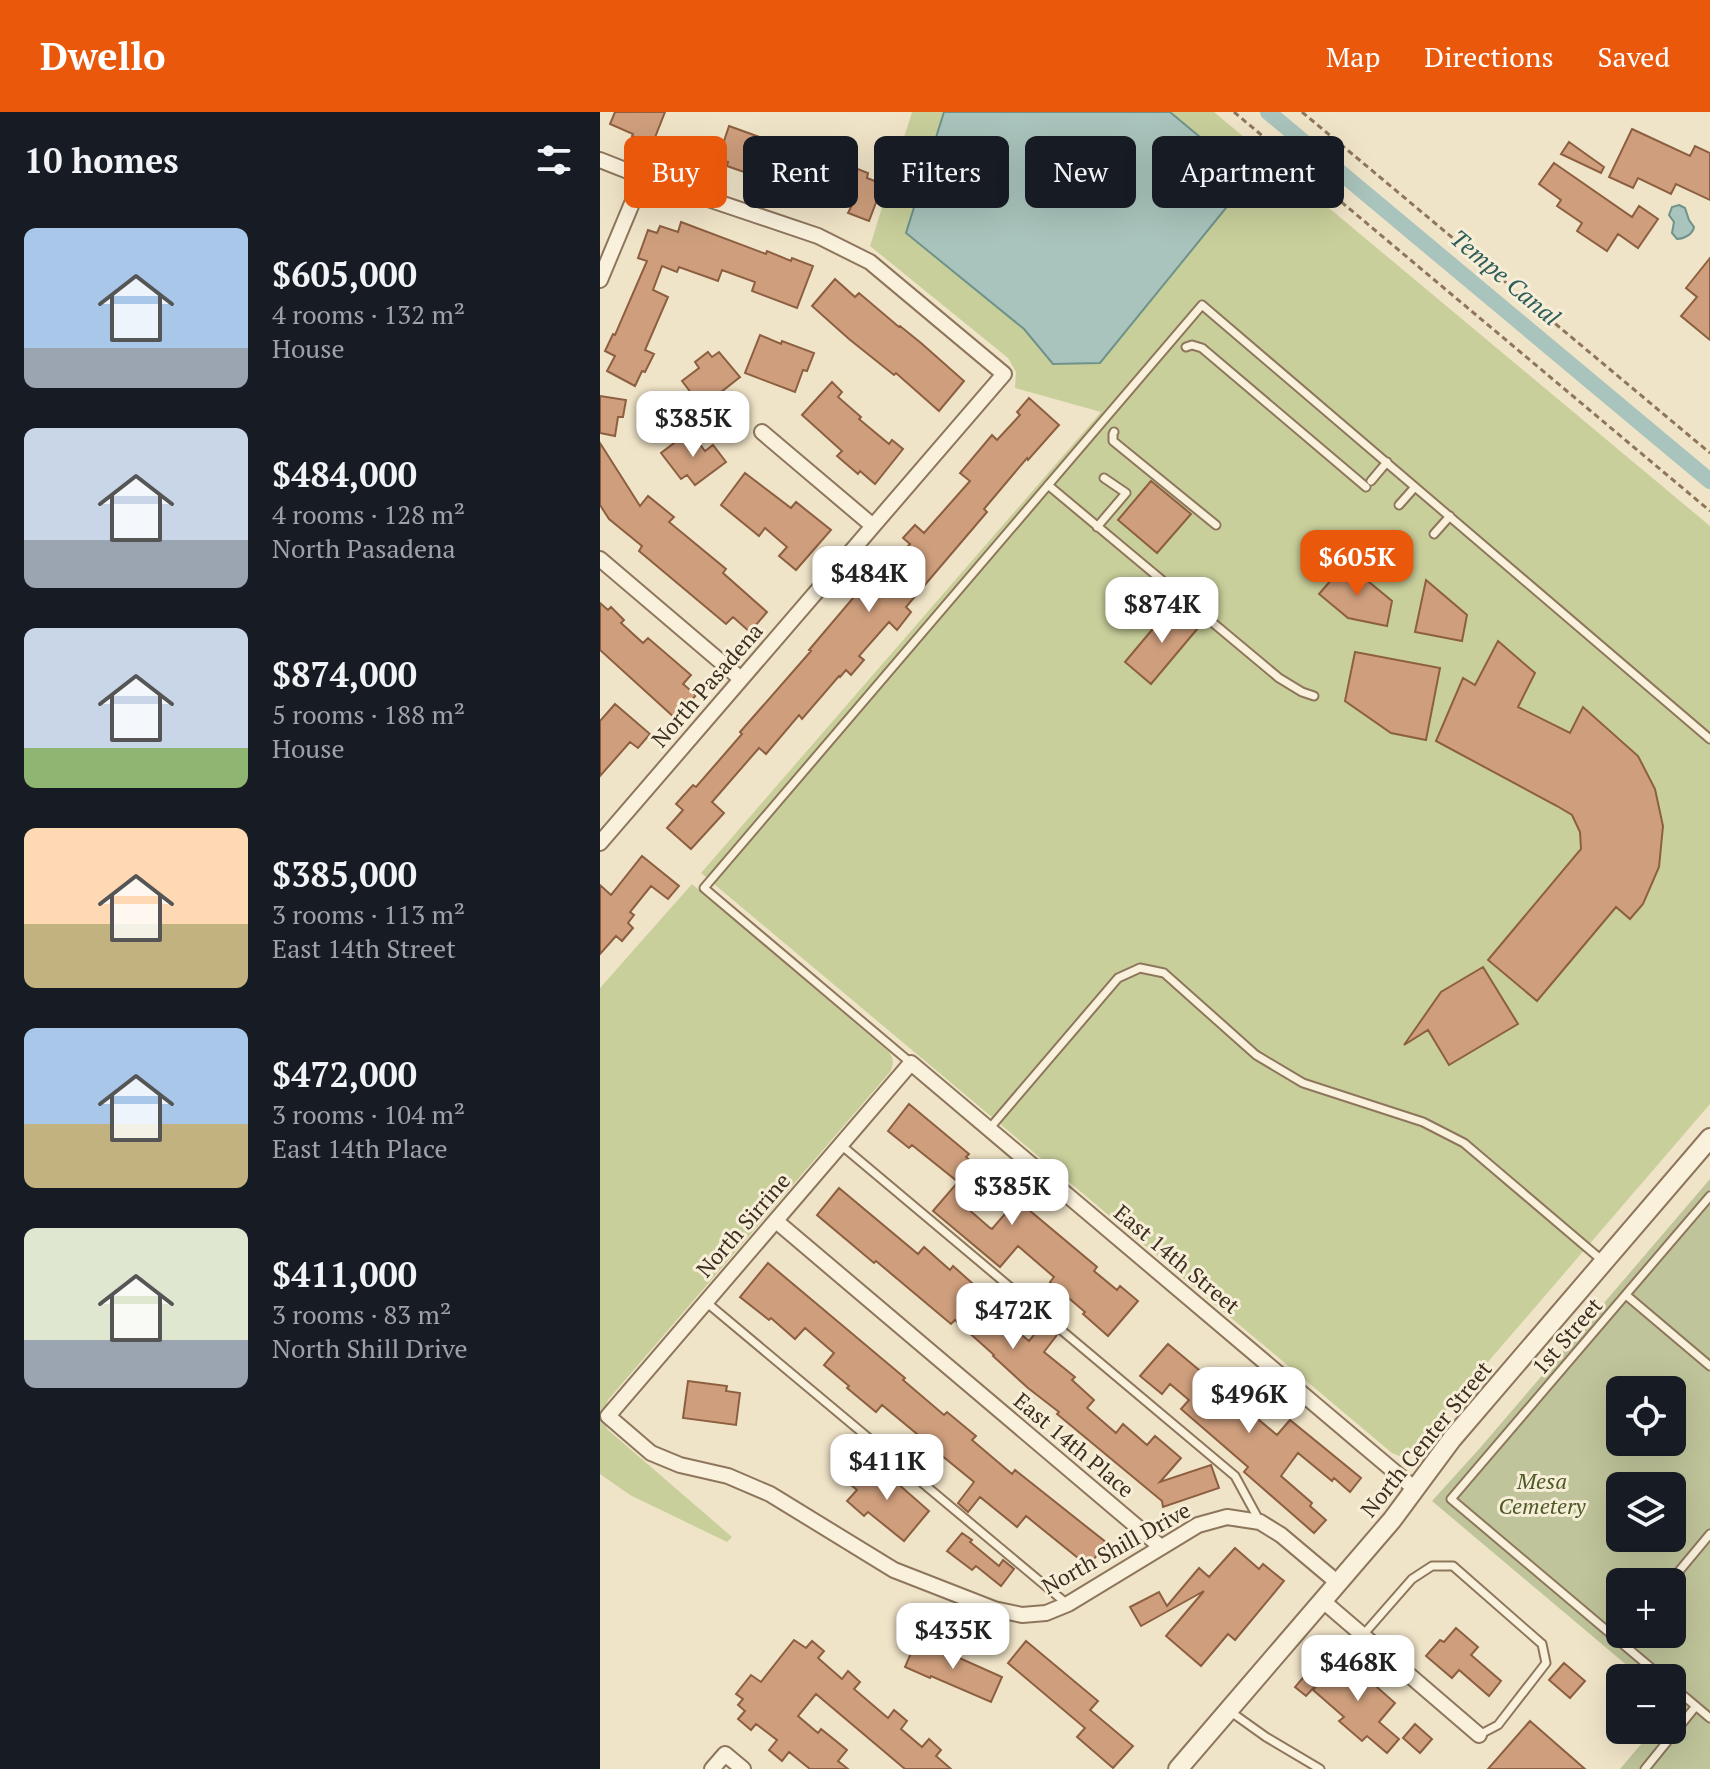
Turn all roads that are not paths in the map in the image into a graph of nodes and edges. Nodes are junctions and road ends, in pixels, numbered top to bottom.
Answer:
1 (600, 160) edge
2 (624, 169) edge
3 (727, 205) edge
4 (630, 208) edge
5 (600, 280) edge
6 (1186, 347) dead end
7 (762, 432) dead end
8 (1114, 432) dead end
9 (1387, 462) junction
10 (1104, 478) dead end
11 (1048, 485) junction
12 (1415, 487) junction
13 (1399, 505) dead end
14 (1450, 516) junction
15 (1216, 525) dead end
16 (873, 526) junction
17 (1097, 527) junction
18 (1434, 534) dead end
19 (600, 559) edge
20 (741, 679) junction
21 (1314, 696) dead end
22 (1710, 739) edge
23 (600, 843) edge
24 (911, 1063) junction
25 (989, 1129) junction
26 (1710, 1138) edge
27 (841, 1145) junction
28 (1710, 1196) edge
29 (776, 1221) junction
30 (1604, 1262) junction
31 (1626, 1295) junction
32 (706, 1302) junction
33 (1710, 1365) edge
34 (608, 1416) joint
35 (1415, 1489) junction
36 (1260, 1522) junction
37 (1710, 1534) edge
38 (1161, 1547) junction
39 (1682, 1568) edge
40 (1338, 1583) junction
41 (1323, 1601) junction
42 (1068, 1604) junction
43 (1606, 1630) edge
44 (1363, 1635) junction
45 (1627, 1648) edge
46 (1646, 1664) edge
47 (1686, 1698) edge
48 (1696, 1706) junction
49 (1228, 1710) junction
50 (1710, 1718) edge
51 (1479, 1735) joint
52 (712, 1769) edge
53 (743, 1769) edge
54 (1178, 1769) edge
55 (1320, 1769) edge
56 (1645, 1769) edge

1 - 2 street
3 - 16 street, North Pasadena
4 - 5 street
6 - 9 lane
7 - 16 street
8 - 15 lane
9 - 11 lane
9 - 12 lane
10 - 17 lane
11 - 17 lane
11 - 24 lane
12 - 13 lane
12 - 14 lane
14 - 18 lane
14 - 22 lane
16 - 20 street, North Pasadena
17 - 21 lane
19 - 20 street
20 - 23 street, North Pasadena
24 - 25 street, East 14th Street
24 - 27 street, North Sirrine
25 - 30 lane
25 - 35 street, East 14th Street
26 - 30 street, North Center Street
27 - 29 street, North Sirrine
27 - 36 lane
28 - 31 lane, 1st Street
29 - 32 street, North Sirrine
29 - 38 street, East 14th Place
30 - 35 street, North Center Street
31 - 33 lane
31 - 43 lane, 1st Street
32 - 34 street, North Sirrine
32 - 42 lane
34 - 42 street, North Shill Drive
35 - 40 street, North Center Street
36 - 38 street, North Shill Drive
36 - 40 street
37 - 39 lane
38 - 42 street, North Shill Drive
40 - 41 street, North Center Street
41 - 44 street
41 - 49 street, North Center Street
44 - 51 street
44 - 51 lane
45 - 46 lane
47 - 48 lane
48 - 50 lane
48 - 56 lane
49 - 54 street, North Center Street
49 - 55 lane
52 - 53 street

